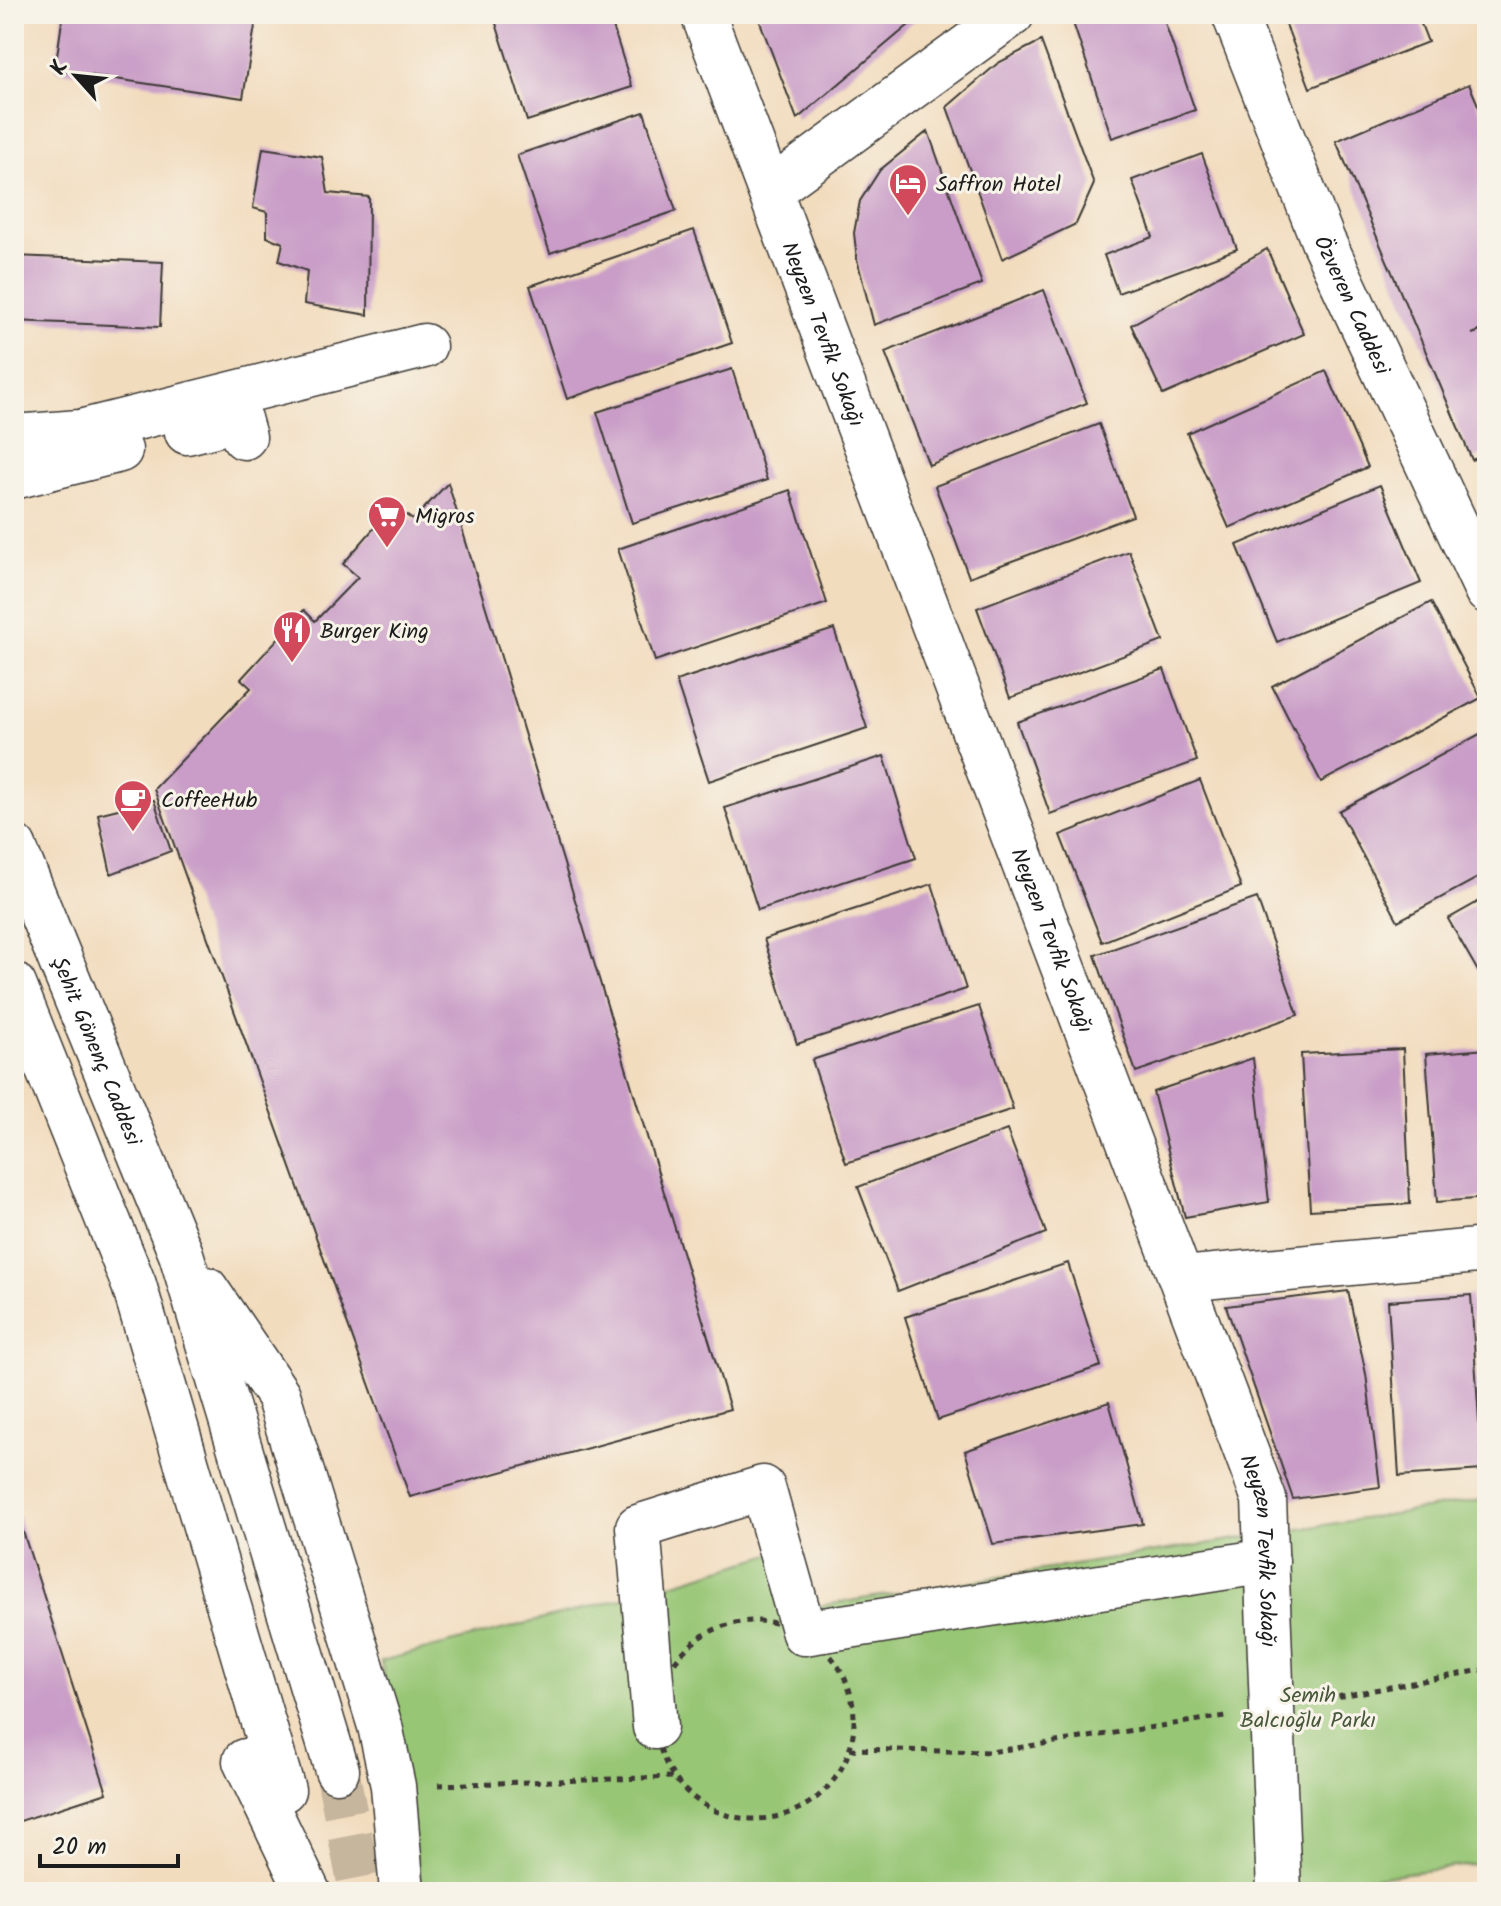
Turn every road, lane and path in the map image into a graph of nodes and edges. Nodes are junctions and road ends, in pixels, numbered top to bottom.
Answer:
1 (703, 14) edge
2 (1012, 14) edge
3 (1234, 14) edge
4 (771, 190) junction
5 (424, 346) dead end
6 (14, 437) edge
7 (244, 437) dead end
8 (14, 477) edge
9 (1487, 591) edge
10 (14, 847) edge
11 (14, 985) edge
12 (1487, 1250) edge
13 (181, 1254) junction
14 (1183, 1279) junction
15 (134, 1285) junction
16 (1267, 1561) junction
17 (804, 1633) junction
18 (1487, 1669) edge
19 (1273, 1709) junction
20 (655, 1727) junction
21 (850, 1749) junction
22 (337, 1770) tunnel mouth
23 (673, 1777) junction
24 (393, 1786) junction
25 (283, 1790) dead end
26 (308, 1892) edge
27 (402, 1892) edge
28 (1279, 1892) edge

1 - 4 street, Neyzen Tevfik Sokağı
2 - 4 street
3 - 9 street, Özveren Caddesi
4 - 14 street, Neyzen Tevfik Sokağı
5 - 6 street
7 - 8 street
10 - 13 street, Şehit Gönenç Caddesi
11 - 15 street
12 - 14 street
13 - 22 street
13 - 24 street
14 - 16 street, Neyzen Tevfik Sokağı
15 - 25 street
15 - 26 street
16 - 17 street
16 - 19 street, Neyzen Tevfik Sokağı
17 - 20 path
17 - 20 street
17 - 21 path
18 - 19 path
19 - 21 path
19 - 28 street, Neyzen Tevfik Sokağı
20 - 23 path
21 - 23 path
23 - 24 path
24 - 27 street

